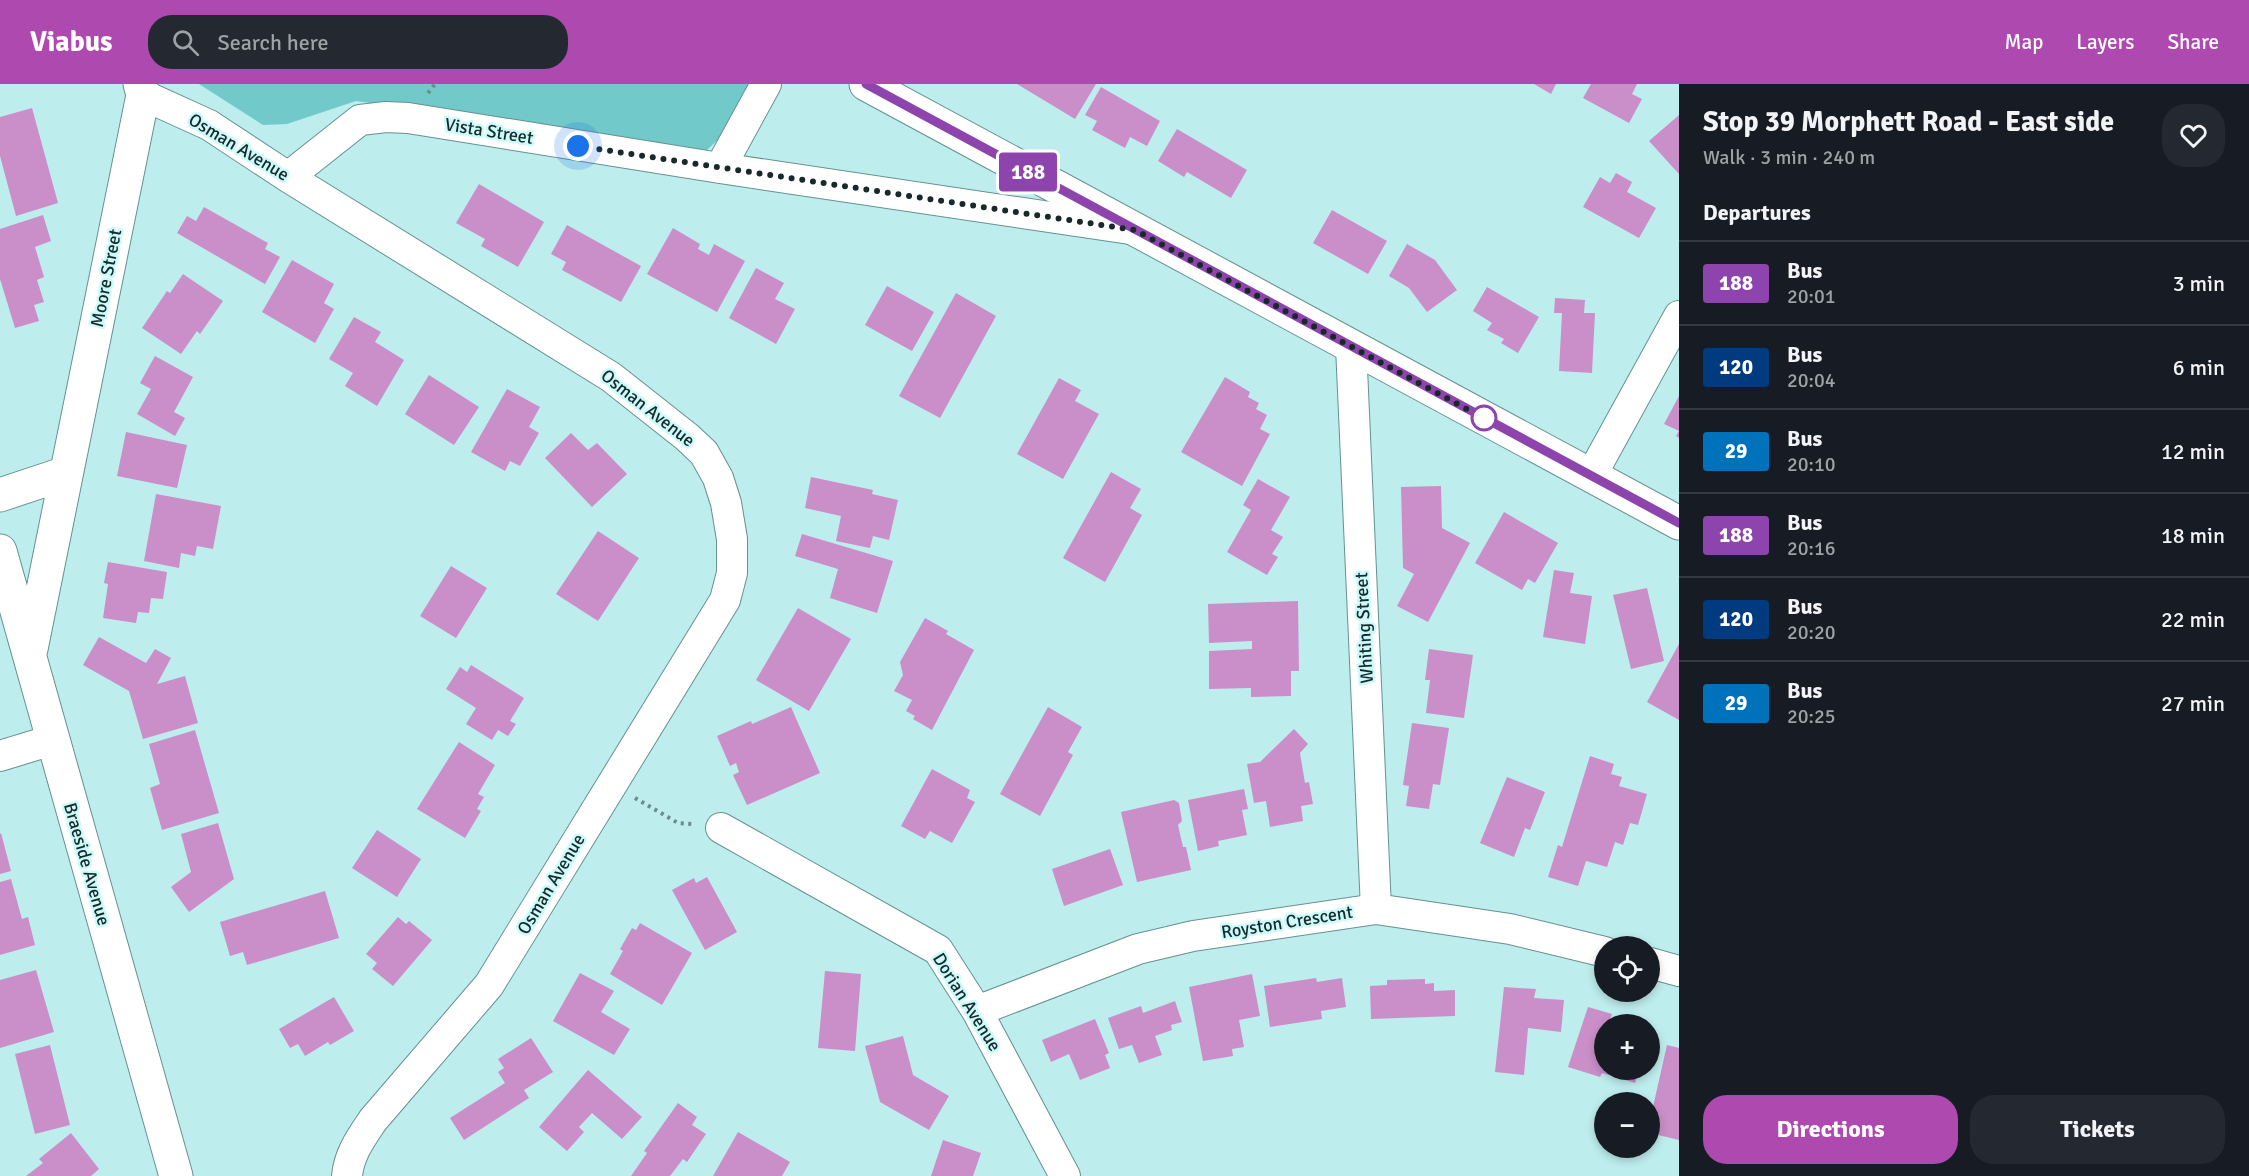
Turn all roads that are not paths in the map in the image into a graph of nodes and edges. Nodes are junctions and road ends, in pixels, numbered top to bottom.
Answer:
1 (766, 84) edge
2 (866, 84) edge
3 (141, 89) edge
4 (720, 168) junction
5 (288, 177) junction
6 (1135, 230) junction
7 (1679, 316) edge
8 (1351, 346) junction
9 (66, 473) junction
10 (1591, 476) junction
11 (0, 495) edge
12 (1679, 523) edge
13 (0, 551) edge
14 (30, 655) junction
15 (52, 740) junction
16 (0, 756) edge
17 (721, 828) road end
18 (1376, 909) junction
19 (1594, 949) edge
20 (1660, 966) edge
21 (1679, 971) edge
22 (977, 1011) junction
23 (176, 1176) edge
24 (347, 1176) edge
25 (1065, 1176) edge

1 - 4 street
2 - 6 street
3 - 5 street, Osman Avenue
3 - 9 street, Moore Street
4 - 5 street, Vista Street
4 - 6 street, Vista Street
5 - 24 street, Osman Avenue
6 - 8 street
7 - 10 street
8 - 10 street
8 - 18 street, Whiting Street
9 - 11 street
9 - 14 street, Moore Street
10 - 12 street
13 - 14 street, Braeside Avenue
14 - 15 street, Braeside Avenue
15 - 16 street
15 - 23 street, Braeside Avenue
17 - 22 street, Dorian Avenue
18 - 19 street, Royston Crescent
18 - 22 street, Royston Crescent
20 - 21 street
22 - 25 street, Dorian Avenue

